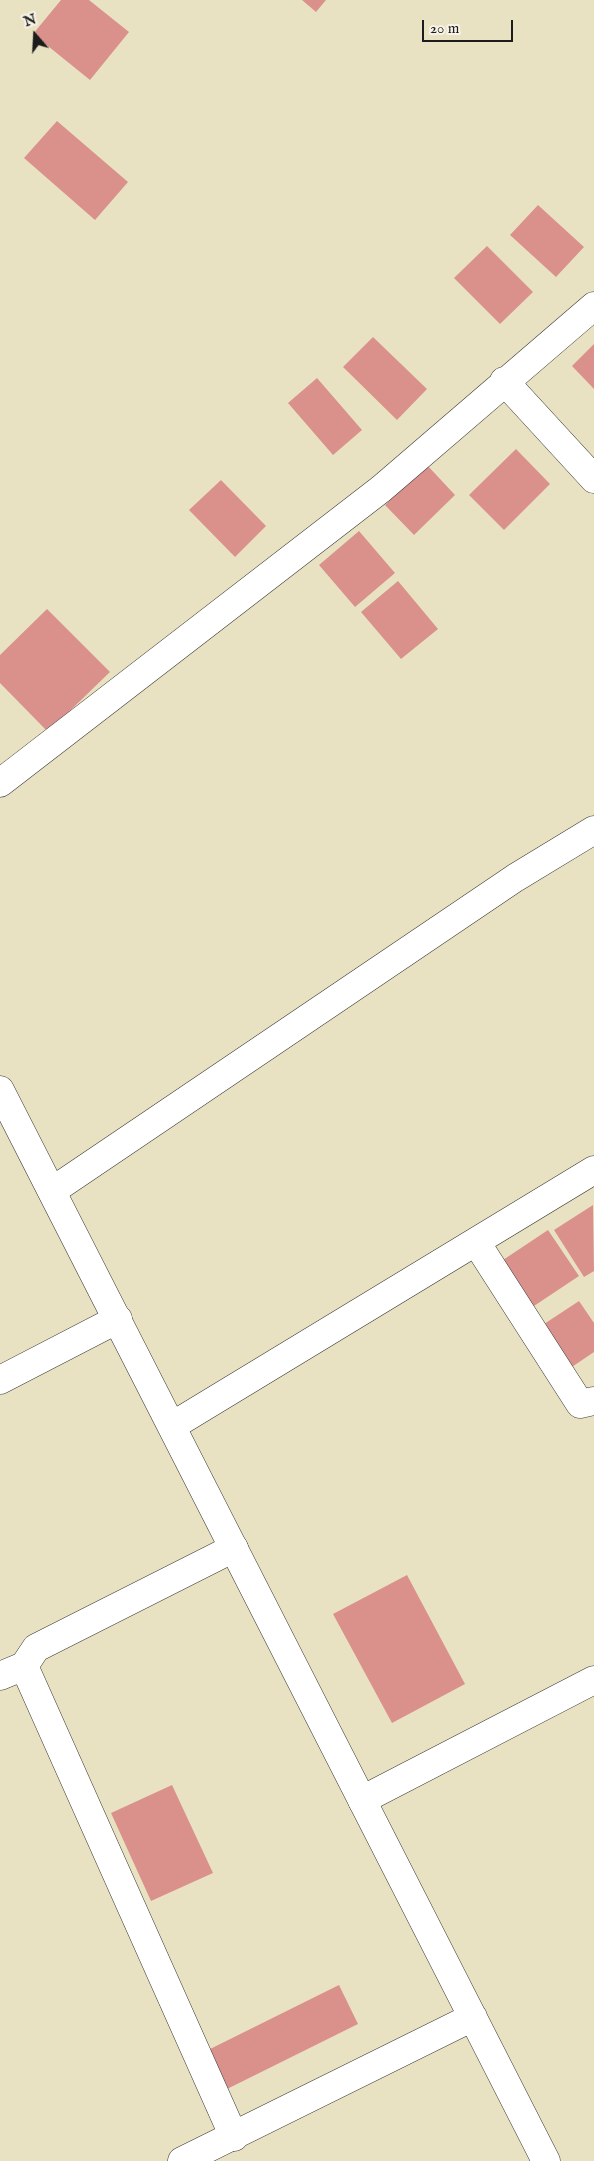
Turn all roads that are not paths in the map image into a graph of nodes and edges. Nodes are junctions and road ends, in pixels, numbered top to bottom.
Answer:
1 (594, 306) edge
2 (504, 382) junction
3 (594, 479) edge
4 (0, 783) edge
5 (594, 830) edge
6 (0, 1090) edge
7 (594, 1170) edge
8 (52, 1191) junction
9 (476, 1242) junction
10 (118, 1319) junction
11 (0, 1380) edge
12 (594, 1401) edge
13 (172, 1426) junction
14 (234, 1548) junction
15 (12, 1671) edge
16 (594, 1680) edge
17 (362, 1801) junction
18 (473, 2017) junction
19 (234, 2137) junction
20 (182, 2161) edge
21 (546, 2161) edge

1 - 2 street
2 - 3 street
2 - 4 street
5 - 8 street
6 - 8 street
7 - 9 street
8 - 10 street
9 - 12 street
9 - 13 street
10 - 11 street
10 - 13 street
13 - 14 street
14 - 15 street
14 - 17 street
15 - 19 street
16 - 17 street
17 - 18 street
18 - 19 street
18 - 21 street
19 - 20 street

